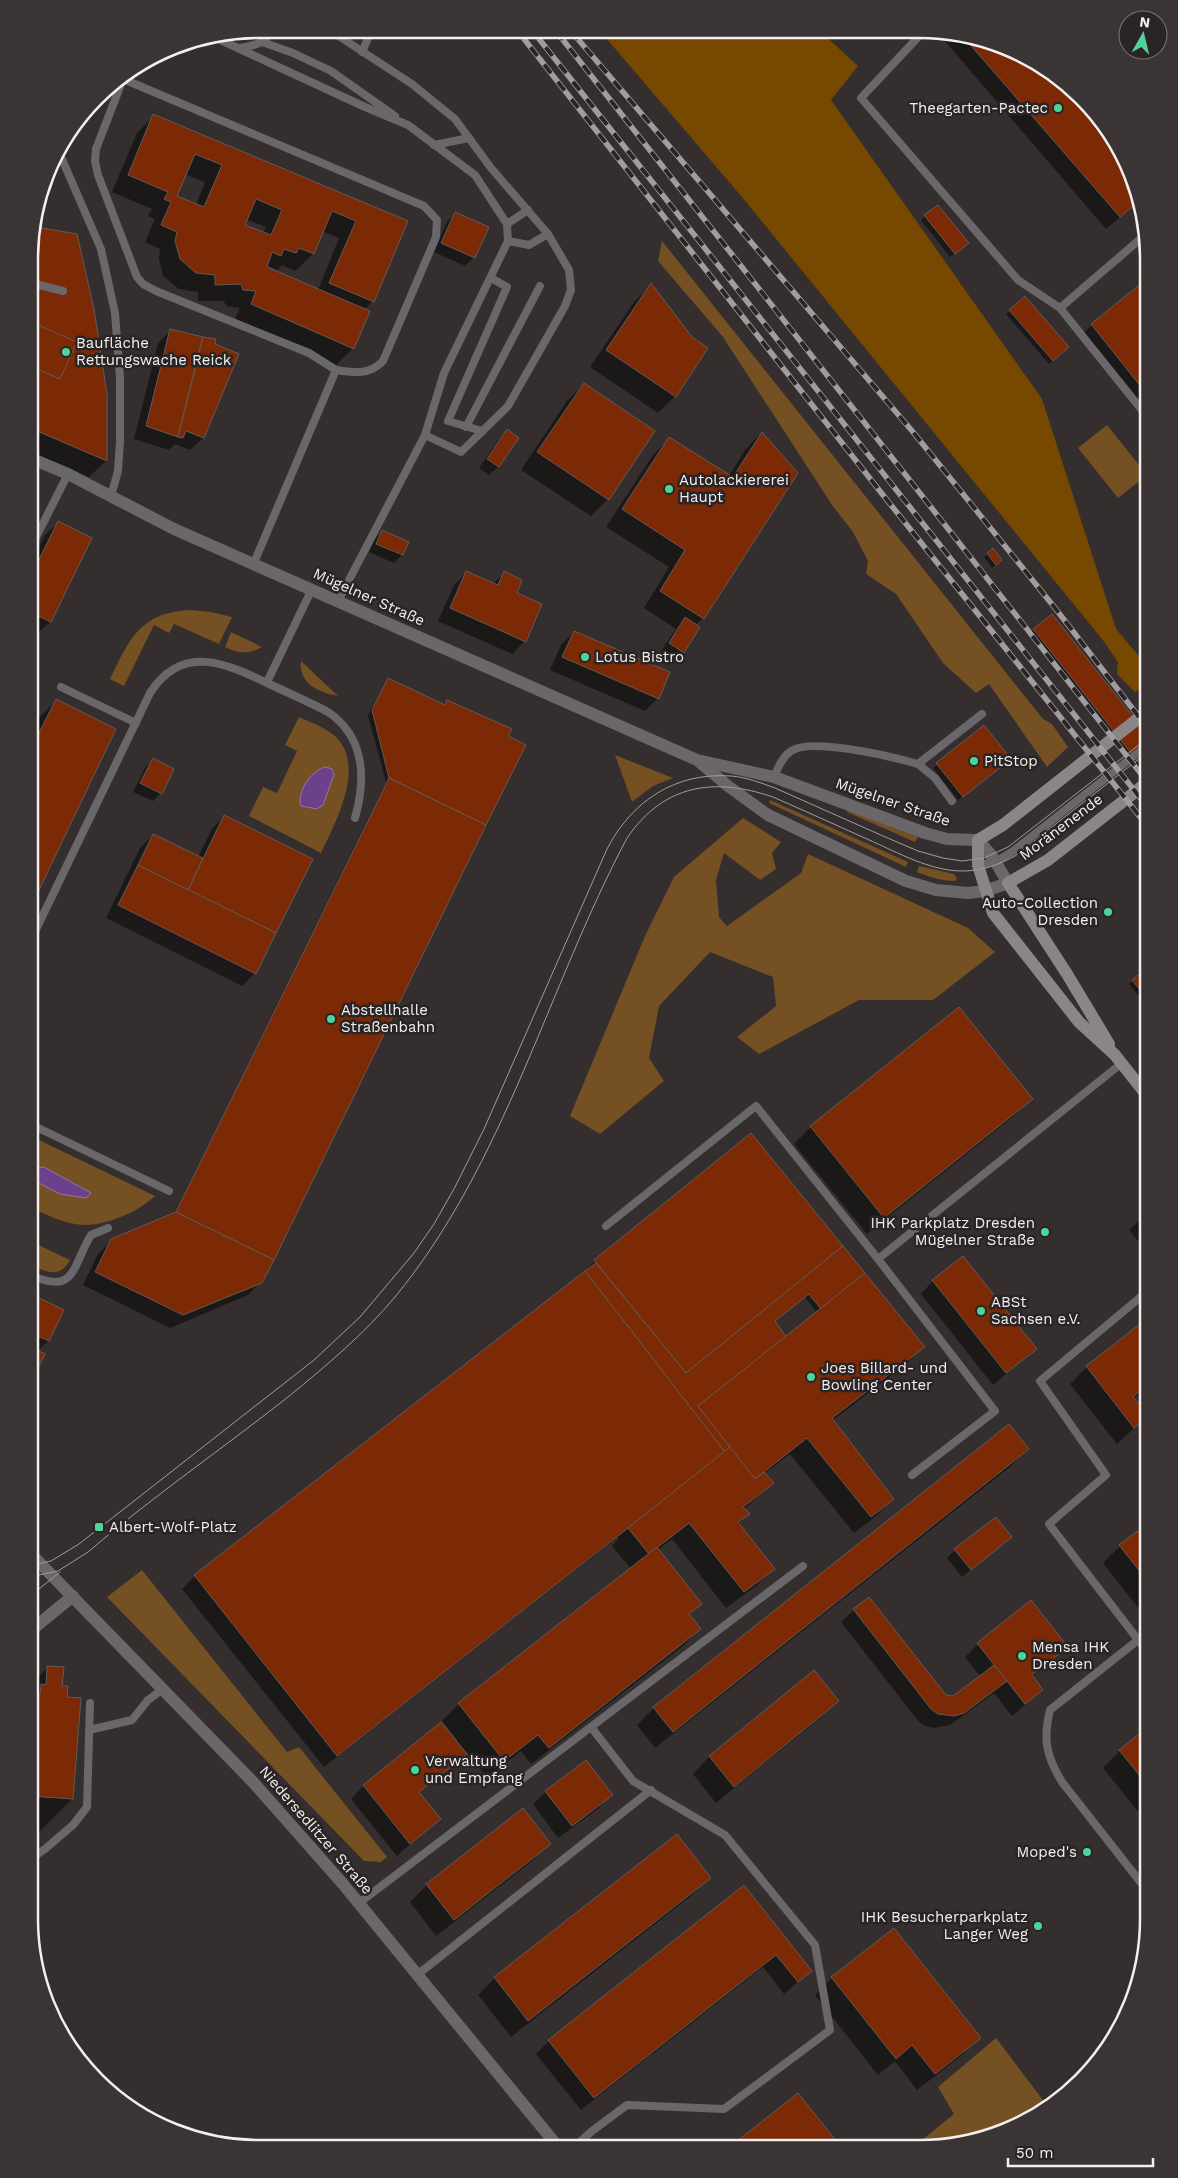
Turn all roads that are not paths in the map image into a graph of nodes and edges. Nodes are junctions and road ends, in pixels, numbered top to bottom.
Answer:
1 (266, 38) edge
2 (343, 38) edge
3 (368, 38) edge
4 (917, 38) edge
5 (221, 41) edge
6 (262, 42) junction
7 (240, 48) junction
8 (362, 52) junction
9 (127, 81) edge
10 (120, 86) edge
11 (408, 125) junction
12 (469, 138) junction
13 (434, 144) junction
14 (61, 158) edge
15 (528, 210) junction
16 (507, 224) junction
17 (548, 234) junction
18 (1140, 240) edge
19 (508, 241) junction
20 (492, 278) junction
21 (38, 286) edge
22 (540, 286) dead end
23 (63, 291) dead end
24 (1060, 308) junction
25 (336, 370) junction
26 (1140, 408) edge
27 (466, 426) junction
28 (482, 431) junction
29 (425, 435) junction
30 (38, 461) edge
31 (68, 474) junction
32 (111, 496) junction
33 (38, 533) edge
34 (253, 565) junction
35 (312, 589) junction
36 (338, 601) junction
37 (266, 682) junction
38 (61, 687) dead end
39 (982, 714) dead end
40 (1140, 717) edge
41 (136, 723) junction
42 (1140, 751) edge
43 (697, 760) junction
44 (918, 764) junction
45 (774, 777) junction
46 (1140, 787) edge
47 (952, 801) dead end
48 (355, 818) dead end
49 (978, 840) junction
50 (995, 862) junction
51 (978, 865) junction
52 (1008, 883) junction
53 (985, 891) junction
54 (38, 925) edge
55 (1118, 1059) junction
56 (1140, 1087) edge
57 (38, 1128) edge
58 (169, 1191) dead end
59 (606, 1226) dead end
60 (108, 1228) dead end
61 (878, 1259) junction
62 (38, 1278) edge
63 (1140, 1297) edge
64 (912, 1475) dead end
65 (38, 1561) edge
66 (803, 1566) dead end
67 (72, 1596) junction
68 (38, 1624) edge
69 (1138, 1640) junction
70 (1140, 1643) edge
71 (163, 1688) junction
72 (90, 1703) dead end
73 (591, 1727) junction
74 (90, 1730) junction
75 (650, 1790) junction
76 (38, 1854) edge
77 (1140, 1882) edge
78 (359, 1904) junction
79 (417, 1975) junction
80 (552, 2140) edge
81 (582, 2140) edge

1 - 6 lane
2 - 8 lane
3 - 8 lane
4 - 24 lane
5 - 7 lane
6 - 7 lane
6 - 11 lane
7 - 11 lane
8 - 12 lane
9 - 25 lane
10 - 25 lane
11 - 13 lane
12 - 13 lane
12 - 15 lane
13 - 16 lane
14 - 32 lane
15 - 16 lane
15 - 17 lane
16 - 19 lane
17 - 19 lane
17 - 28 lane
18 - 24 lane
19 - 20 lane
20 - 27 lane
20 - 29 lane
21 - 23 lane
22 - 27 lane
24 - 26 lane
25 - 34 lane
27 - 28 lane
28 - 29 lane
29 - 36 lane
30 - 31 street, Mügelner Straße
31 - 32 street, Mügelner Straße
31 - 33 lane
32 - 34 street, Mügelner Straße
34 - 35 street, Mügelner Straße
35 - 36 street, Mügelner Straße
35 - 37 lane
36 - 43 street, Mügelner Straße
37 - 41 lane
37 - 48 lane
38 - 41 lane
39 - 44 lane
40 - 49 main road
41 - 54 lane
42 - 50 lane
43 - 45 street, Mügelner Straße
43 - 53 street, Mügelner Straße
44 - 45 lane
44 - 47 lane
45 - 49 street, Mügelner Straße
46 - 52 main road, Moränenende
49 - 50 street
49 - 51 main road
50 - 51 lane
50 - 52 street
51 - 53 main road
52 - 53 street, Moränenende
52 - 55 main road
53 - 55 main road
55 - 56 main road
55 - 61 lane
57 - 58 lane
59 - 61 lane
60 - 62 lane
61 - 64 lane
63 - 69 lane
65 - 67 street, Niedersedlitzer Straße
66 - 73 lane
67 - 68 street
67 - 71 street, Niedersedlitzer Straße
69 - 70 lane
69 - 77 lane
71 - 74 lane
71 - 78 street, Niedersedlitzer Straße
72 - 74 lane
73 - 75 lane
73 - 78 lane
74 - 76 lane
75 - 79 lane
75 - 81 lane
78 - 79 street, Niedersedlitzer Straße
79 - 80 street, Niedersedlitzer Straße

